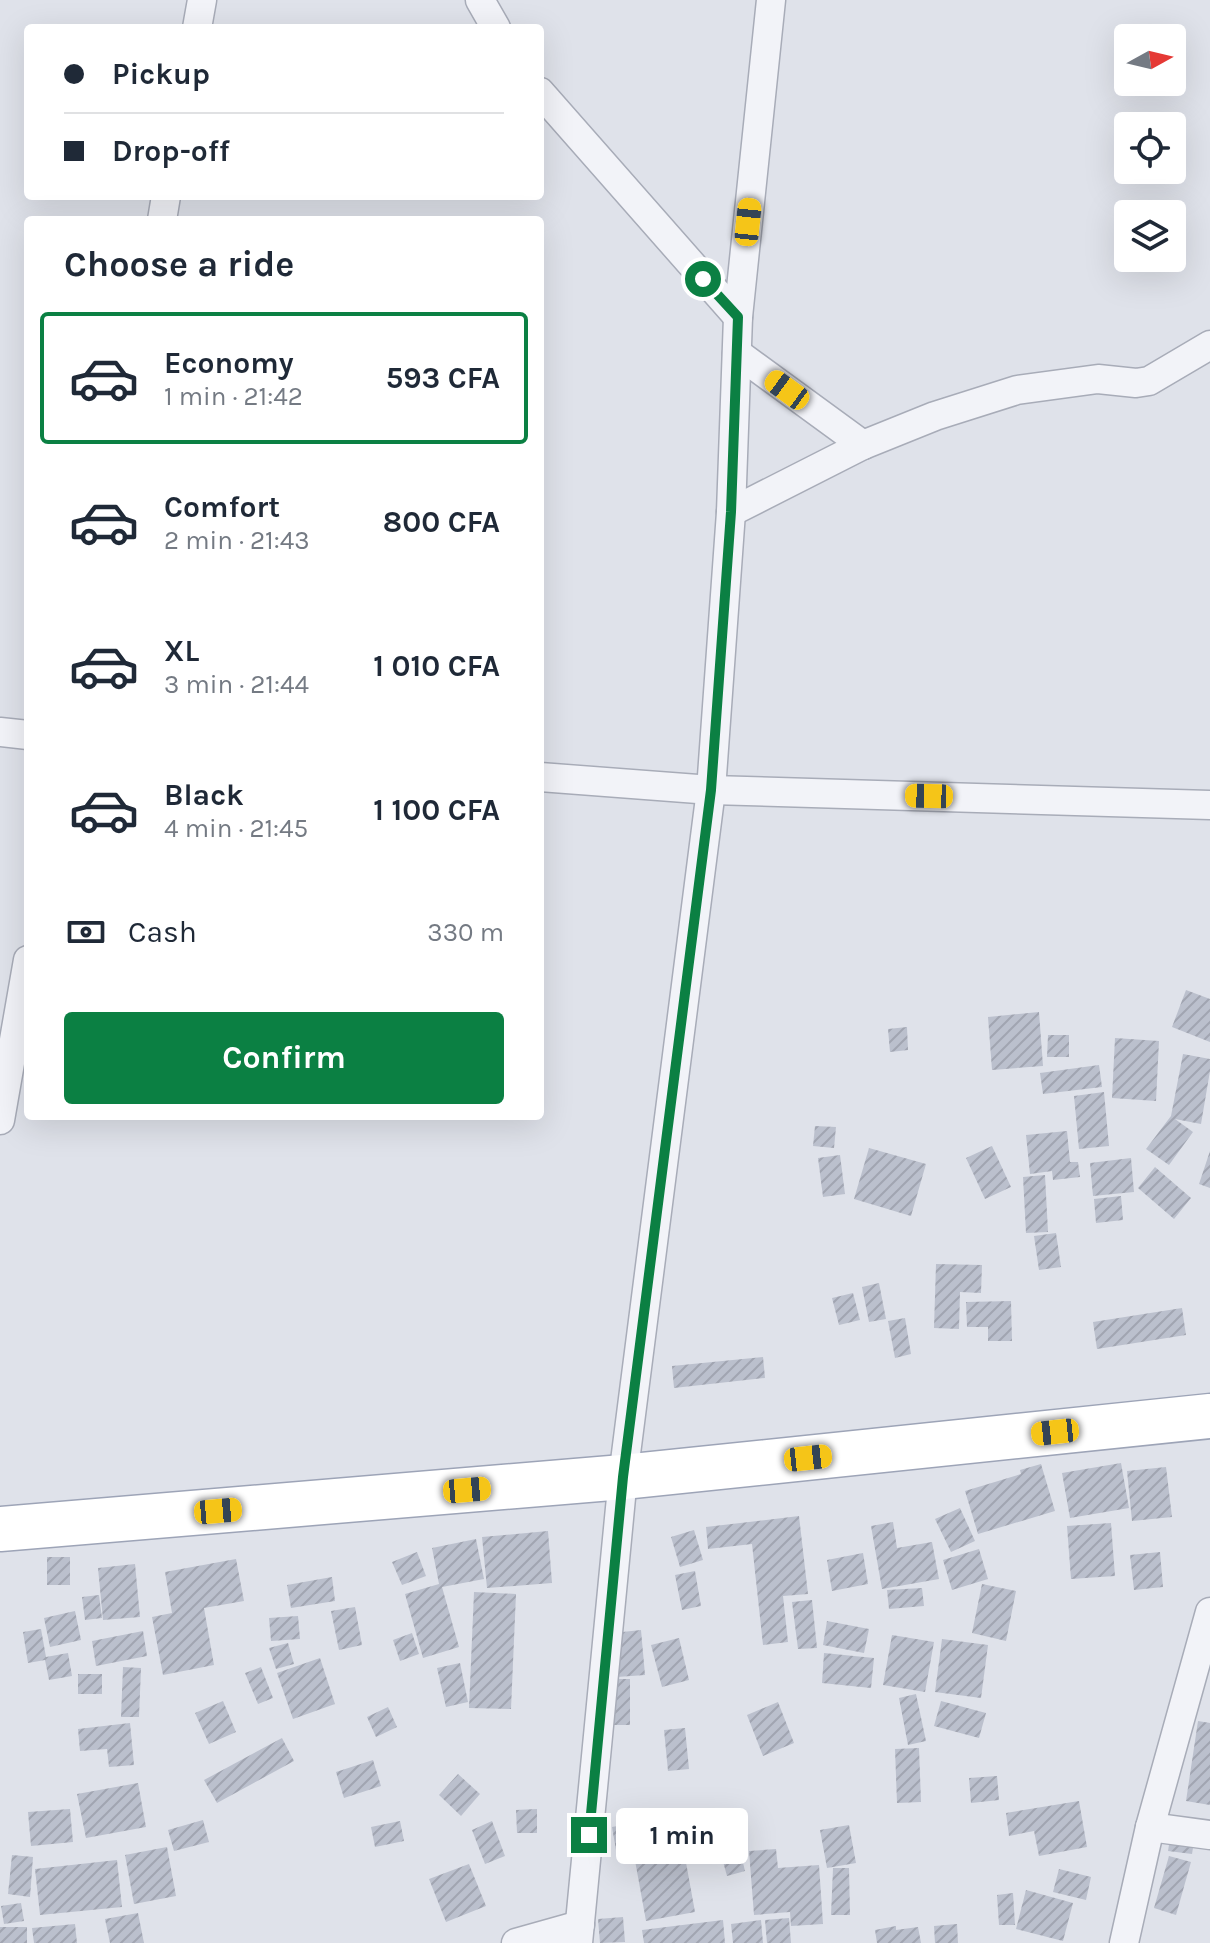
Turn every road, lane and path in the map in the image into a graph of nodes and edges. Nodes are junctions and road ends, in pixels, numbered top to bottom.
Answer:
1 (202, 0) edge
2 (480, 0) edge
3 (771, 0) edge
4 (198, 24) edge
5 (494, 24) edge
6 (544, 97) edge
7 (738, 317) junction
8 (1210, 345) edge
9 (737, 353) junction
10 (863, 445) junction
11 (731, 512) junction
12 (0, 732) edge
13 (24, 735) edge
14 (544, 777) edge
15 (711, 790) junction
16 (1210, 805) edge
17 (24, 983) edge
18 (0, 1120) edge
19 (1210, 1416) edge
20 (623, 1477) junction
21 (0, 1529) edge
22 (1210, 1612) edge
23 (1150, 1827) junction
24 (1210, 1835) edge
25 (579, 1934) edge
26 (516, 1943) edge
27 (1124, 1943) edge

1 - 4 street
2 - 5 street
3 - 7 street
6 - 7 street
7 - 9 street
8 - 10 street
9 - 10 street
9 - 11 street
10 - 11 street
11 - 15 street
12 - 13 street
14 - 15 street
15 - 16 street
15 - 20 street
17 - 18 street
19 - 20 main road
20 - 21 main road
20 - 25 street
22 - 23 street
23 - 24 street
23 - 27 street
25 - 26 street

